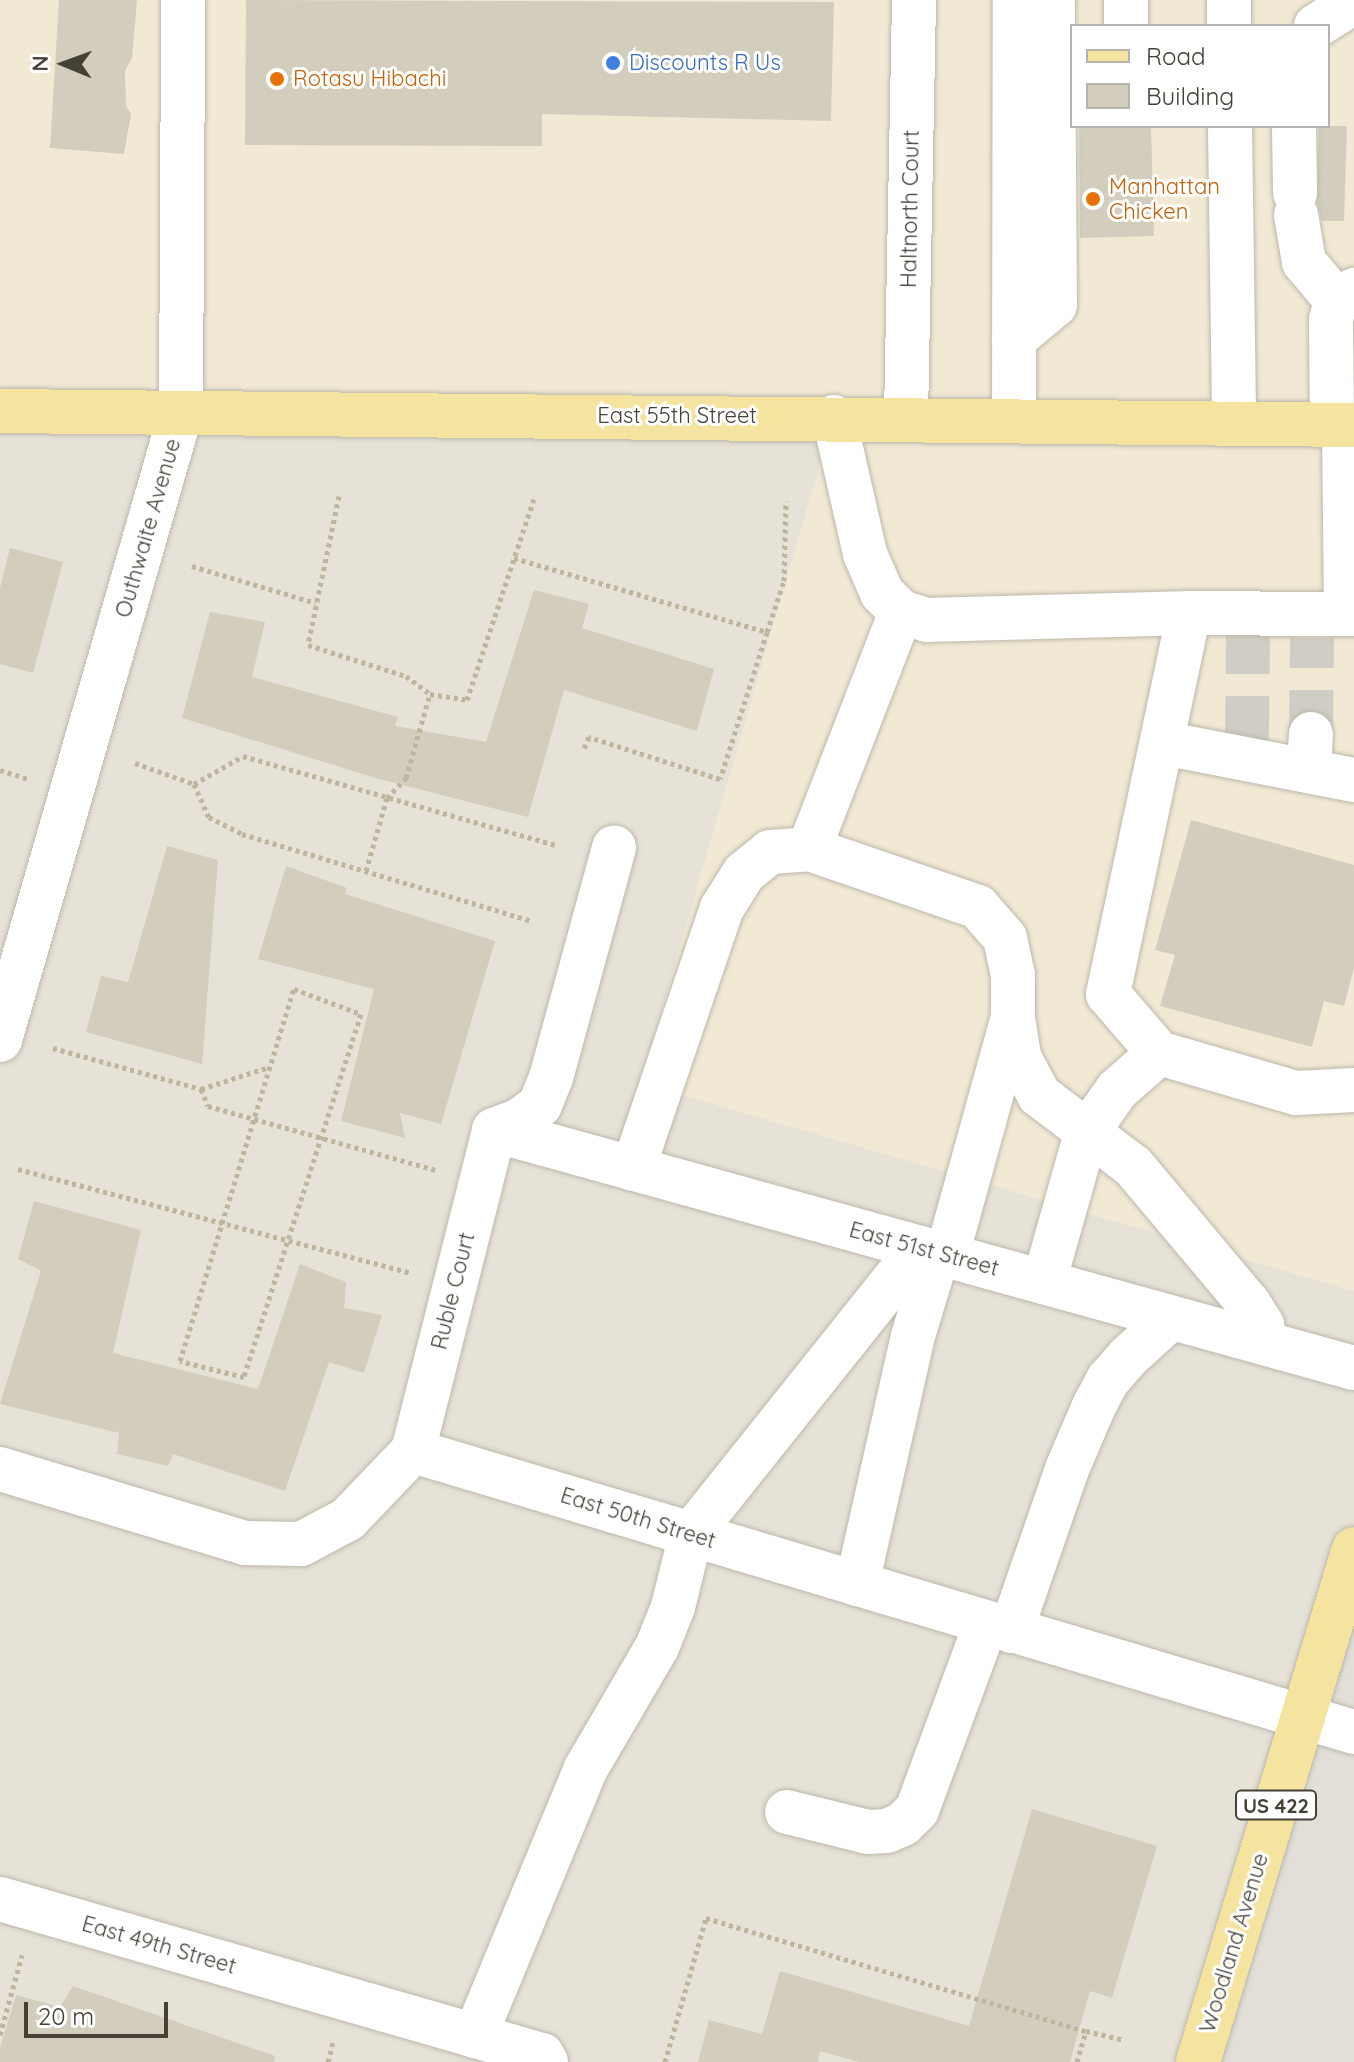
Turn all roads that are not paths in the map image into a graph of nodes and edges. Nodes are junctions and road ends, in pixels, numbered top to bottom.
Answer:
1 (183, 0) edge
2 (914, 0) edge
3 (1015, 0) edge
4 (1053, 0) edge
5 (1126, 0) edge
6 (1229, 0) edge
7 (1354, 2) edge
8 (1126, 24) edge
9 (1229, 24) edge
10 (1319, 24) edge
11 (1230, 128) edge
12 (1294, 128) edge
13 (1345, 295) edge
14 (1014, 339) junction
15 (0, 411) edge
16 (181, 412) junction
17 (834, 417) junction
18 (906, 417) junction
19 (1014, 419) junction
20 (1234, 422) junction
21 (1343, 424) edge
22 (901, 612) junction
23 (1189, 613) junction
24 (1331, 620) edge
25 (1163, 743) junction
26 (1354, 780) edge
27 (614, 847) dead end
28 (809, 849) junction
29 (1013, 1018) junction
30 (0, 1040) edge
31 (1159, 1053) junction
32 (1354, 1090) edge
33 (494, 1130) junction
34 (1086, 1134) junction
35 (633, 1169) junction
36 (935, 1252) junction
37 (1044, 1282) junction
38 (1171, 1318) junction
39 (1266, 1344) junction
40 (1354, 1368) edge
41 (413, 1451) junction
42 (0, 1469) edge
43 (691, 1534) junction
44 (1354, 1549) edge
45 (857, 1584) junction
46 (998, 1627) junction
47 (1302, 1718) junction
48 (1354, 1732) edge
49 (787, 1812) dead end
50 (0, 1899) edge
51 (475, 2036) junction
52 (546, 2062) edge
53 (1198, 2062) edge

1 - 16 street, Outhwaite Avenue
2 - 18 street, Haltnorth Court
3 - 14 street
4 - 14 street
5 - 8 street
6 - 9 street
7 - 10 street
11 - 20 street
12 - 13 street
13 - 21 street
14 - 19 street
15 - 16 main road, East 55th Street
16 - 17 main road, East 55th Street
16 - 30 street, Outhwaite Avenue
17 - 18 main road, East 55th Street
17 - 22 street
18 - 19 main road, East 55th Street
19 - 20 main road, East 55th Street
20 - 21 main road, East 55th Street
21 - 24 street
22 - 23 street
22 - 28 street
23 - 24 street
23 - 25 street
25 - 26 street
25 - 31 street
27 - 33 street
28 - 29 street
28 - 35 street
29 - 34 street
29 - 36 street
31 - 32 street
31 - 34 street
33 - 35 street, East 51st Street
33 - 41 street, Ruble Court
34 - 37 street
34 - 39 street
35 - 36 street, East 51st Street
36 - 37 street, East 51st Street
36 - 43 street
36 - 45 street
37 - 38 street, East 51st Street
38 - 39 street, East 51st Street
38 - 46 street
39 - 40 street, East 51st Street
41 - 42 street
41 - 43 street, East 50th Street
43 - 45 street, East 50th Street
43 - 51 street
44 - 47 main road, Woodland Avenue / US 422
45 - 46 street, East 50th Street
46 - 47 street, East 50th Street
46 - 49 street
47 - 48 street, East 50th Street
47 - 53 main road, Woodland Avenue / US 422
50 - 51 street, East 49th Street
51 - 52 street, East 49th Street

